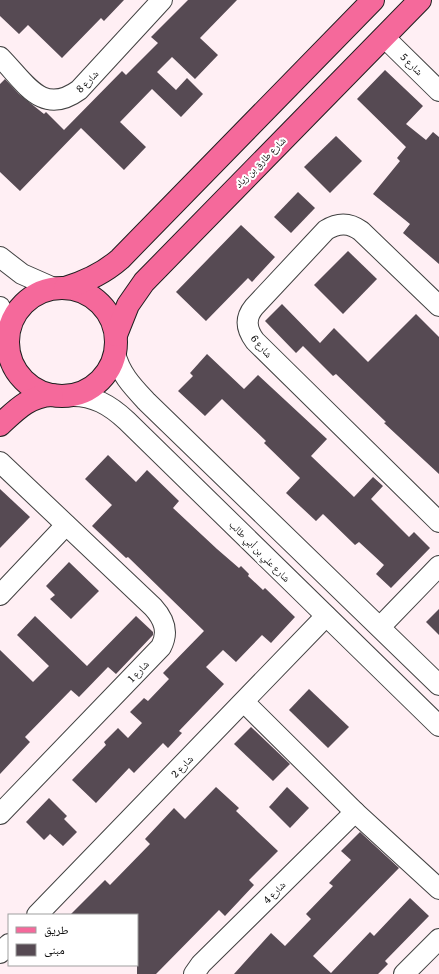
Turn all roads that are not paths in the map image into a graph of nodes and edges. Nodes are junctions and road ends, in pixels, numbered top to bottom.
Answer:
1 (162, 0) edge
2 (373, 0) edge
3 (420, 0) edge
4 (384, 37) junction
5 (0, 58) edge
6 (439, 90) edge
7 (226, 150) junction
8 (208, 168) junction
9 (250, 172) junction
10 (231, 191) junction
11 (0, 257) edge
12 (60, 288) junction
13 (439, 306) edge
14 (0, 307) edge
15 (9, 329) junction
16 (115, 344) junction
17 (9, 353) junction
18 (0, 376) edge
19 (61, 395) junction
20 (147, 402) junction
21 (127, 420) junction
22 (0, 425) edge
23 (0, 462) edge
24 (439, 522) edge
25 (66, 525) junction
26 (439, 566) edge
27 (0, 595) edge
28 (326, 616) junction
29 (380, 627) junction
30 (439, 685) edge
31 (244, 702) junction
32 (439, 726) edge
33 (355, 812) junction
34 (0, 814) edge
35 (439, 889) edge
36 (38, 914) edge
37 (439, 939) edge
38 (8, 945) edge
39 (0, 953) edge
40 (194, 974) edge
41 (404, 974) edge

1 - 5 street, شارع 8
2 - 7 main road
3 - 4 main road, شارع طارق بن زياد
4 - 6 street, شارع 5
4 - 9 main road, شارع طارق بن زياد
7 - 8 main road
7 - 9 main road
8 - 10 main road
8 - 12 main road
9 - 10 main road, شارع طارق بن زياد
10 - 16 main road, شارع طارق بن زياد
11 - 12 street
12 - 15 main road
12 - 16 main road
13 - 24 street, شارع 6
14 - 15 street
15 - 17 main road
16 - 19 main road
16 - 20 street
17 - 18 main road
17 - 19 main road
19 - 21 street, شارع علي بن أبي طالب
19 - 22 main road
20 - 21 street
20 - 29 street
21 - 28 street, شارع علي بن أبي طالب
23 - 25 street, شارع 1
25 - 27 street
25 - 34 street, شارع 1
26 - 29 street
28 - 31 street, شارع 2
28 - 32 street, شارع علي بن أبي طالب
29 - 30 street
31 - 33 street
31 - 36 street, شارع 2
33 - 35 street
33 - 40 street, شارع 4
37 - 41 street
38 - 39 street

